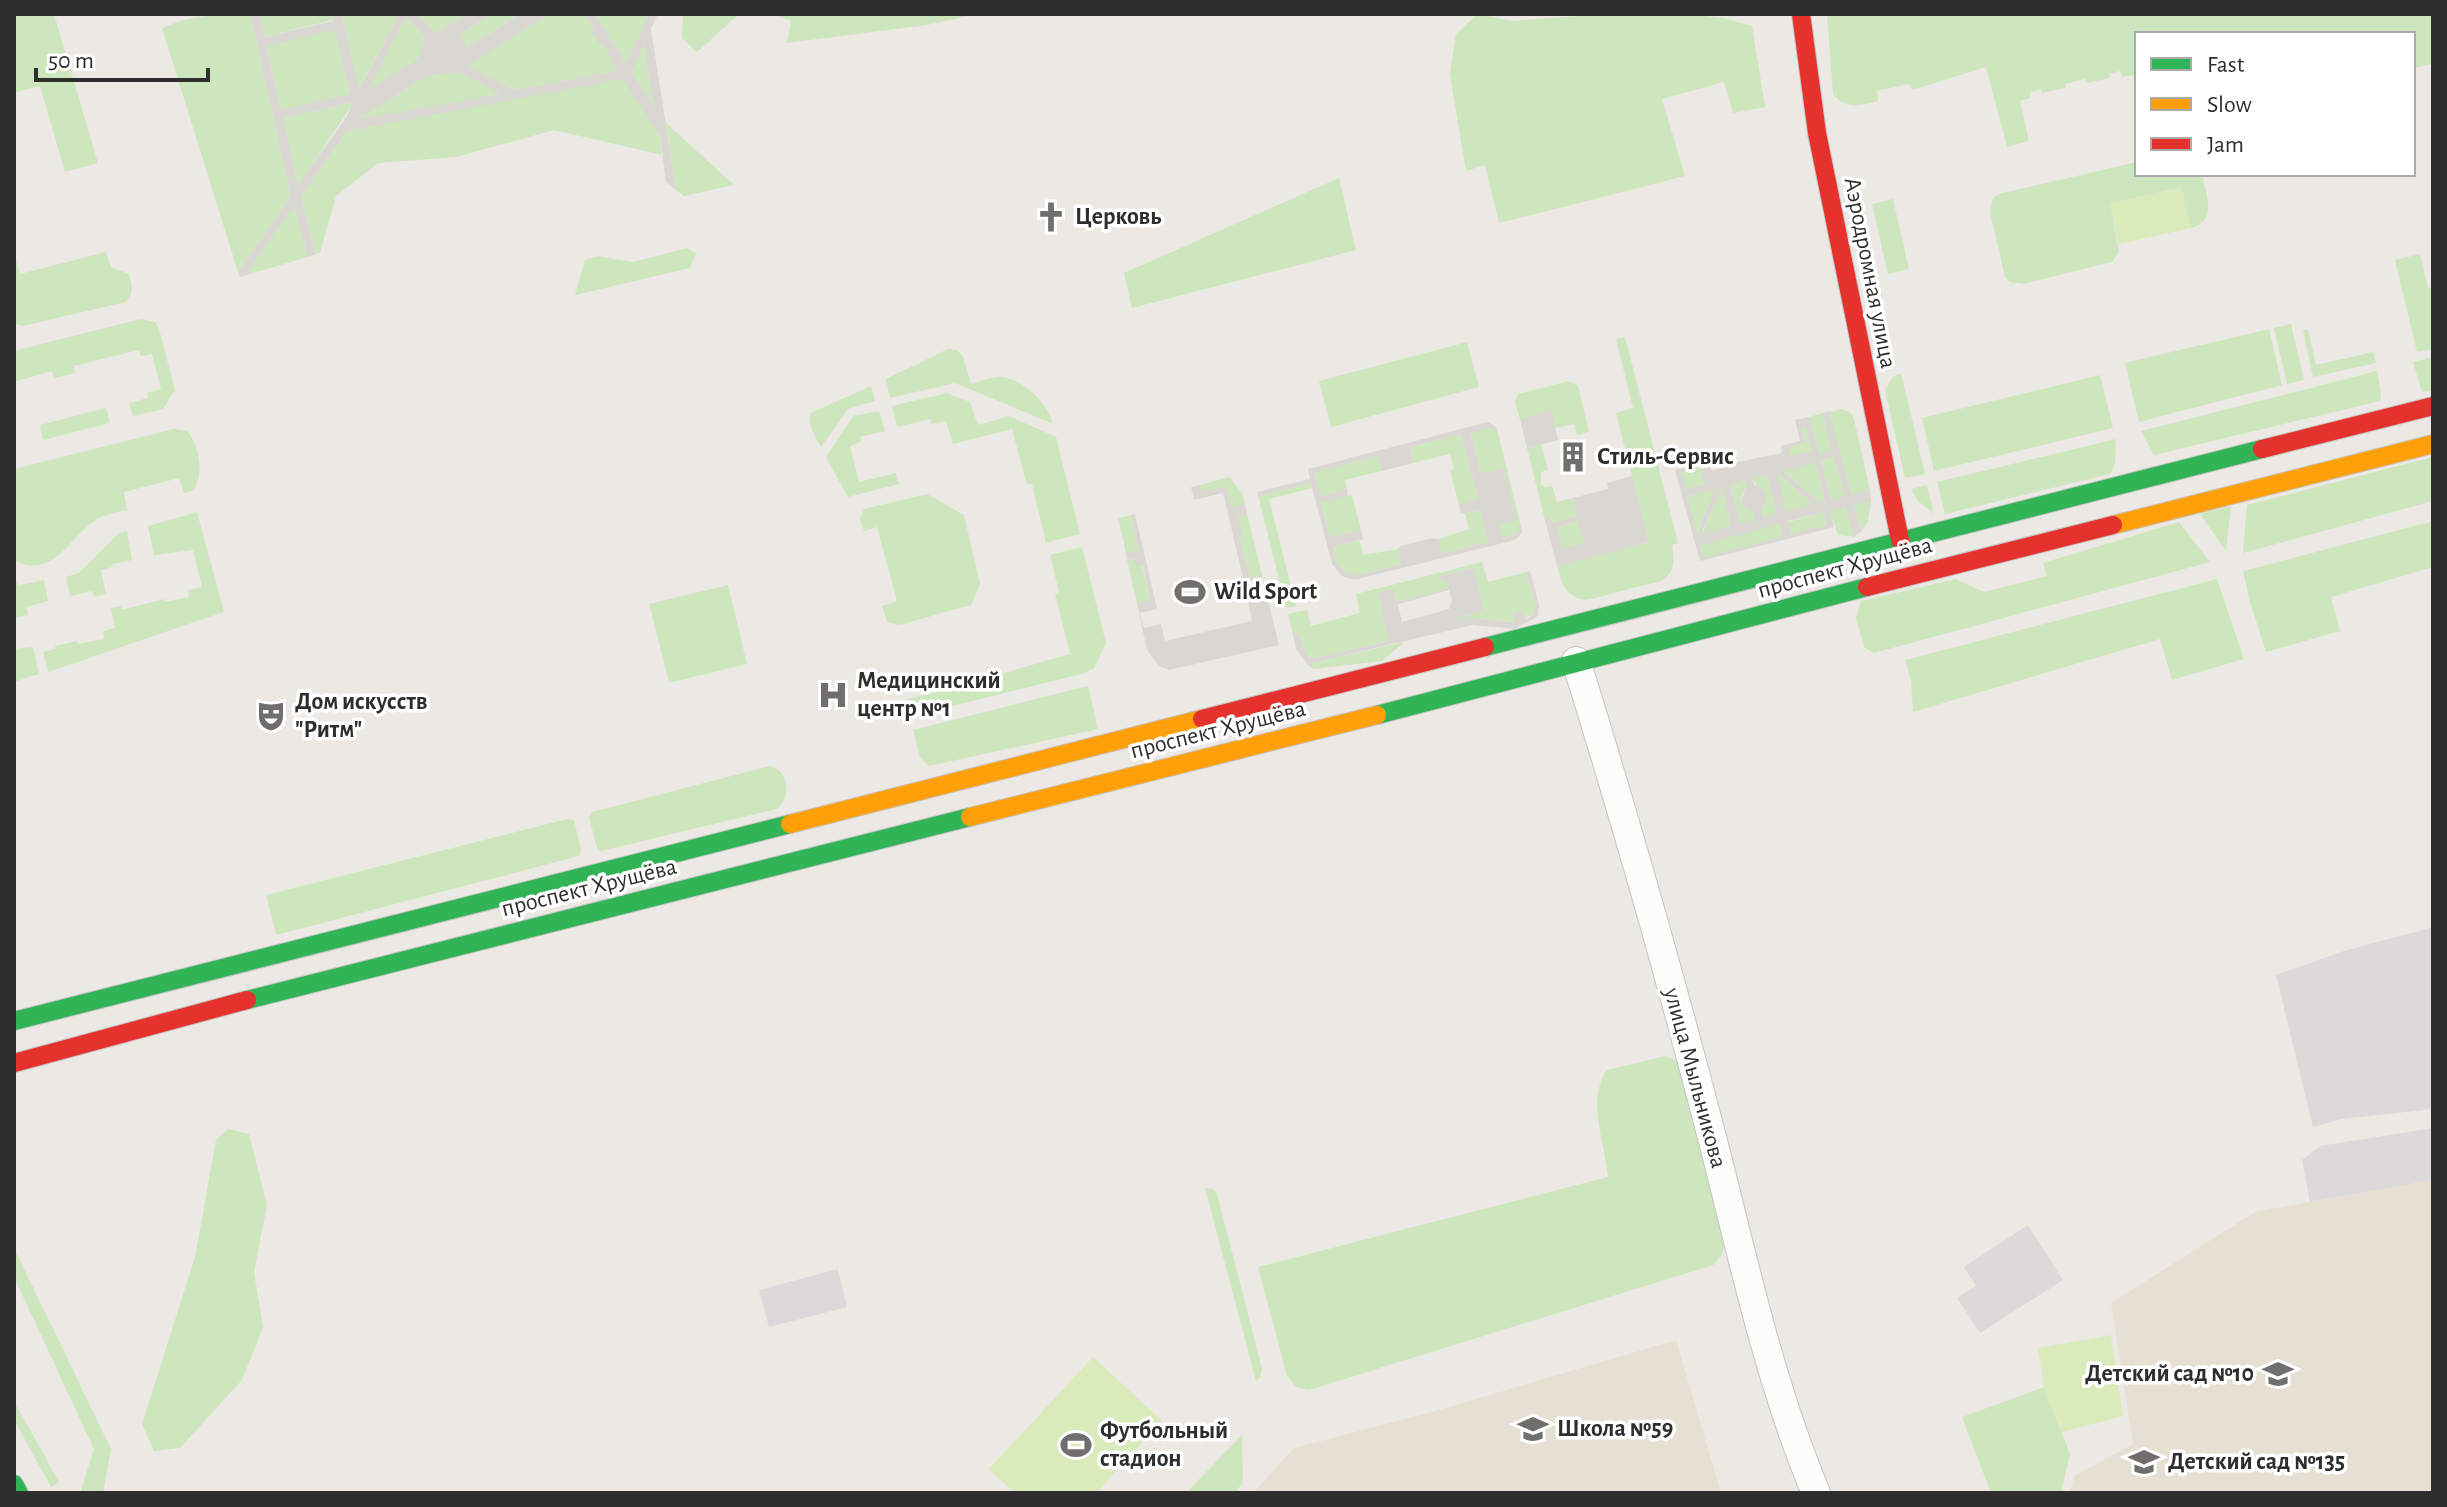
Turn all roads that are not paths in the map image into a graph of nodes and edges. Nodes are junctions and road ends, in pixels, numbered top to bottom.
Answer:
1 (1801, 14) edge
2 (2433, 406) edge
3 (2433, 444) edge
4 (1900, 540) junction
5 (1563, 627) junction
6 (1576, 661) junction
7 (14, 1021) edge
8 (14, 1063) edge
9 (14, 1484) edge
10 (19, 1493) edge
11 (1816, 1493) edge

1 - 4 main road, Аэродромная улица
2 - 4 main road, проспект Хрущёва
3 - 6 main road, проспект Хрущёва
4 - 5 main road, проспект Хрущёва
5 - 6 main road
5 - 7 main road, проспект Хрущёва
6 - 8 main road, проспект Хрущёва
6 - 11 street, улица Мыльникова
9 - 10 main road

